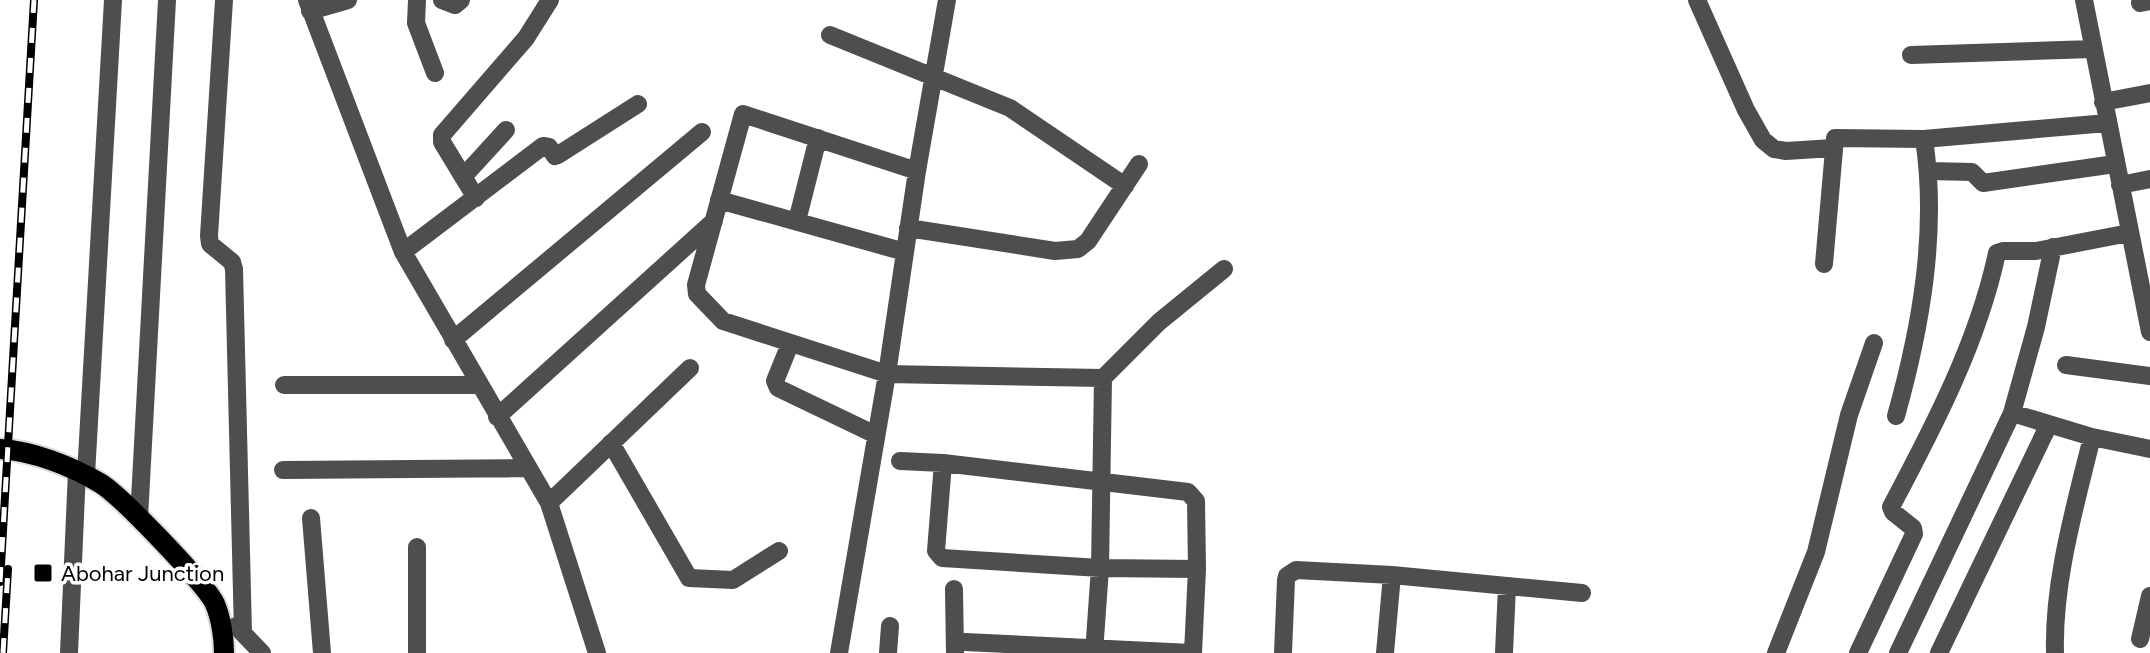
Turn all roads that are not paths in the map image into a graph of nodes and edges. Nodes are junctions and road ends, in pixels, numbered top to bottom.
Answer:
1 (113, 0) edge
2 (167, 0) edge
3 (224, 0) edge
4 (348, 0) edge
5 (417, 0) edge
6 (442, 0) edge
7 (461, 0) edge
8 (550, 0) edge
9 (947, 0) edge
10 (1697, 0) edge
11 (2084, 0) edge
12 (308, 5) edge
13 (830, 35) dead end
14 (2092, 49) junction
15 (1911, 55) dead end
16 (435, 73) dead end
17 (934, 79) junction
18 (2150, 93) edge
19 (2103, 102) junction
20 (638, 104) dead end
21 (2107, 123) junction
22 (506, 130) dead end
23 (702, 132) dead end
24 (818, 138) junction
25 (1924, 139) junction
26 (1833, 148) junction
27 (1139, 164) dead end
28 (2115, 164) junction
29 (917, 171) junction
30 (1929, 171) junction
31 (463, 177) junction
32 (2150, 179) edge
33 (2120, 185) junction
34 (1125, 186) junction
35 (476, 198) junction
36 (719, 200) junction
37 (714, 221) junction
38 (797, 221) junction
39 (908, 228) junction
40 (2129, 233) junction
41 (2053, 247) junction
42 (403, 252) junction
43 (905, 252) junction
44 (1824, 264) dead end
45 (1224, 269) dead end
46 (2150, 332) edge
47 (453, 340) junction
48 (1874, 343) dead end
49 (790, 344) junction
50 (2066, 365) dead end
51 (690, 368) dead end
52 (887, 374) junction
53 (2150, 376) edge
54 (1103, 378) junction
55 (284, 385) dead end
56 (479, 385) junction
57 (2012, 413) junction
58 (1896, 416) dead end
59 (497, 417) junction
60 (2049, 424) junction
61 (876, 435) junction
62 (2092, 437) junction
63 (611, 443) junction
64 (0, 449) edge
65 (2150, 449) edge
66 (900, 461) dead end
67 (943, 463) junction
68 (528, 468) junction
69 (283, 470) dead end
70 (81, 473) junction
71 (1101, 482) junction
72 (549, 503) junction
73 (139, 518) junction
74 (311, 518) dead end
75 (417, 547) dead end
76 (779, 551) dead end
77 (1100, 568) junction
78 (1197, 569) junction
79 (1392, 575) junction
80 (1507, 586) junction
81 (954, 589) dead end
82 (1582, 593) dead end
83 (2150, 596) edge
84 (215, 604) junction
85 (890, 626) dead end
86 (243, 633) junction
87 (2140, 639) dead end
88 (960, 648) edge
89 (1094, 650) edge
90 (69, 653) edge
91 (224, 653) edge
92 (262, 653) edge
93 (322, 653) edge
94 (417, 653) edge
95 (597, 653) edge
96 (839, 653) edge
97 (888, 653) edge
98 (1192, 653) edge
99 (1283, 653) edge
100 (1385, 653) edge
101 (1504, 653) edge
102 (1776, 653) edge
103 (1858, 653) edge
104 (1898, 653) edge
105 (1939, 653) edge
106 (2055, 653) edge

1 - 70 street
2 - 73 street
3 - 86 street
4 - 12 street
5 - 16 street
6 - 7 street
8 - 31 street
9 - 17 street
10 - 26 street
11 - 14 street
12 - 42 street
13 - 17 street
14 - 15 street
14 - 19 street
17 - 29 street
17 - 34 street
18 - 19 street
19 - 21 street
20 - 35 street
21 - 25 street
21 - 28 street
22 - 31 street
23 - 47 street
24 - 29 street
24 - 36 street
24 - 38 street
25 - 26 street
25 - 30 street
26 - 44 street
27 - 34 street
28 - 30 street
28 - 33 street
29 - 39 street
30 - 58 street
31 - 35 street
32 - 33 street
33 - 40 street
34 - 39 street
35 - 42 street
36 - 37 street
36 - 38 street
37 - 49 street
37 - 59 street
38 - 43 street
39 - 43 street
40 - 41 street
40 - 46 street
41 - 57 street
41 - 103 street
42 - 47 street
43 - 52 street
45 - 54 street
47 - 56 street
48 - 102 street
49 - 52 street
49 - 61 street
50 - 53 street
51 - 63 street
52 - 54 street
52 - 61 street
54 - 71 street
55 - 56 street
56 - 59 street
57 - 60 street
57 - 104 street
59 - 68 street
60 - 62 street
60 - 105 street
61 - 96 street
62 - 65 street
62 - 106 street
63 - 72 street
63 - 76 street
64 - 70 main road
66 - 67 street
67 - 71 street
67 - 77 street
68 - 69 street
68 - 72 street
70 - 73 main road
70 - 90 street
71 - 77 street
71 - 78 street
72 - 95 street
73 - 84 main road
74 - 93 street
75 - 94 street
77 - 78 street
77 - 89 street
78 - 98 street
79 - 80 street
79 - 99 street
79 - 100 street
80 - 82 street
80 - 101 street
81 - 88 street
83 - 87 street
84 - 86 street
84 - 91 main road
85 - 97 street
86 - 92 street
88 - 89 street
89 - 98 street

